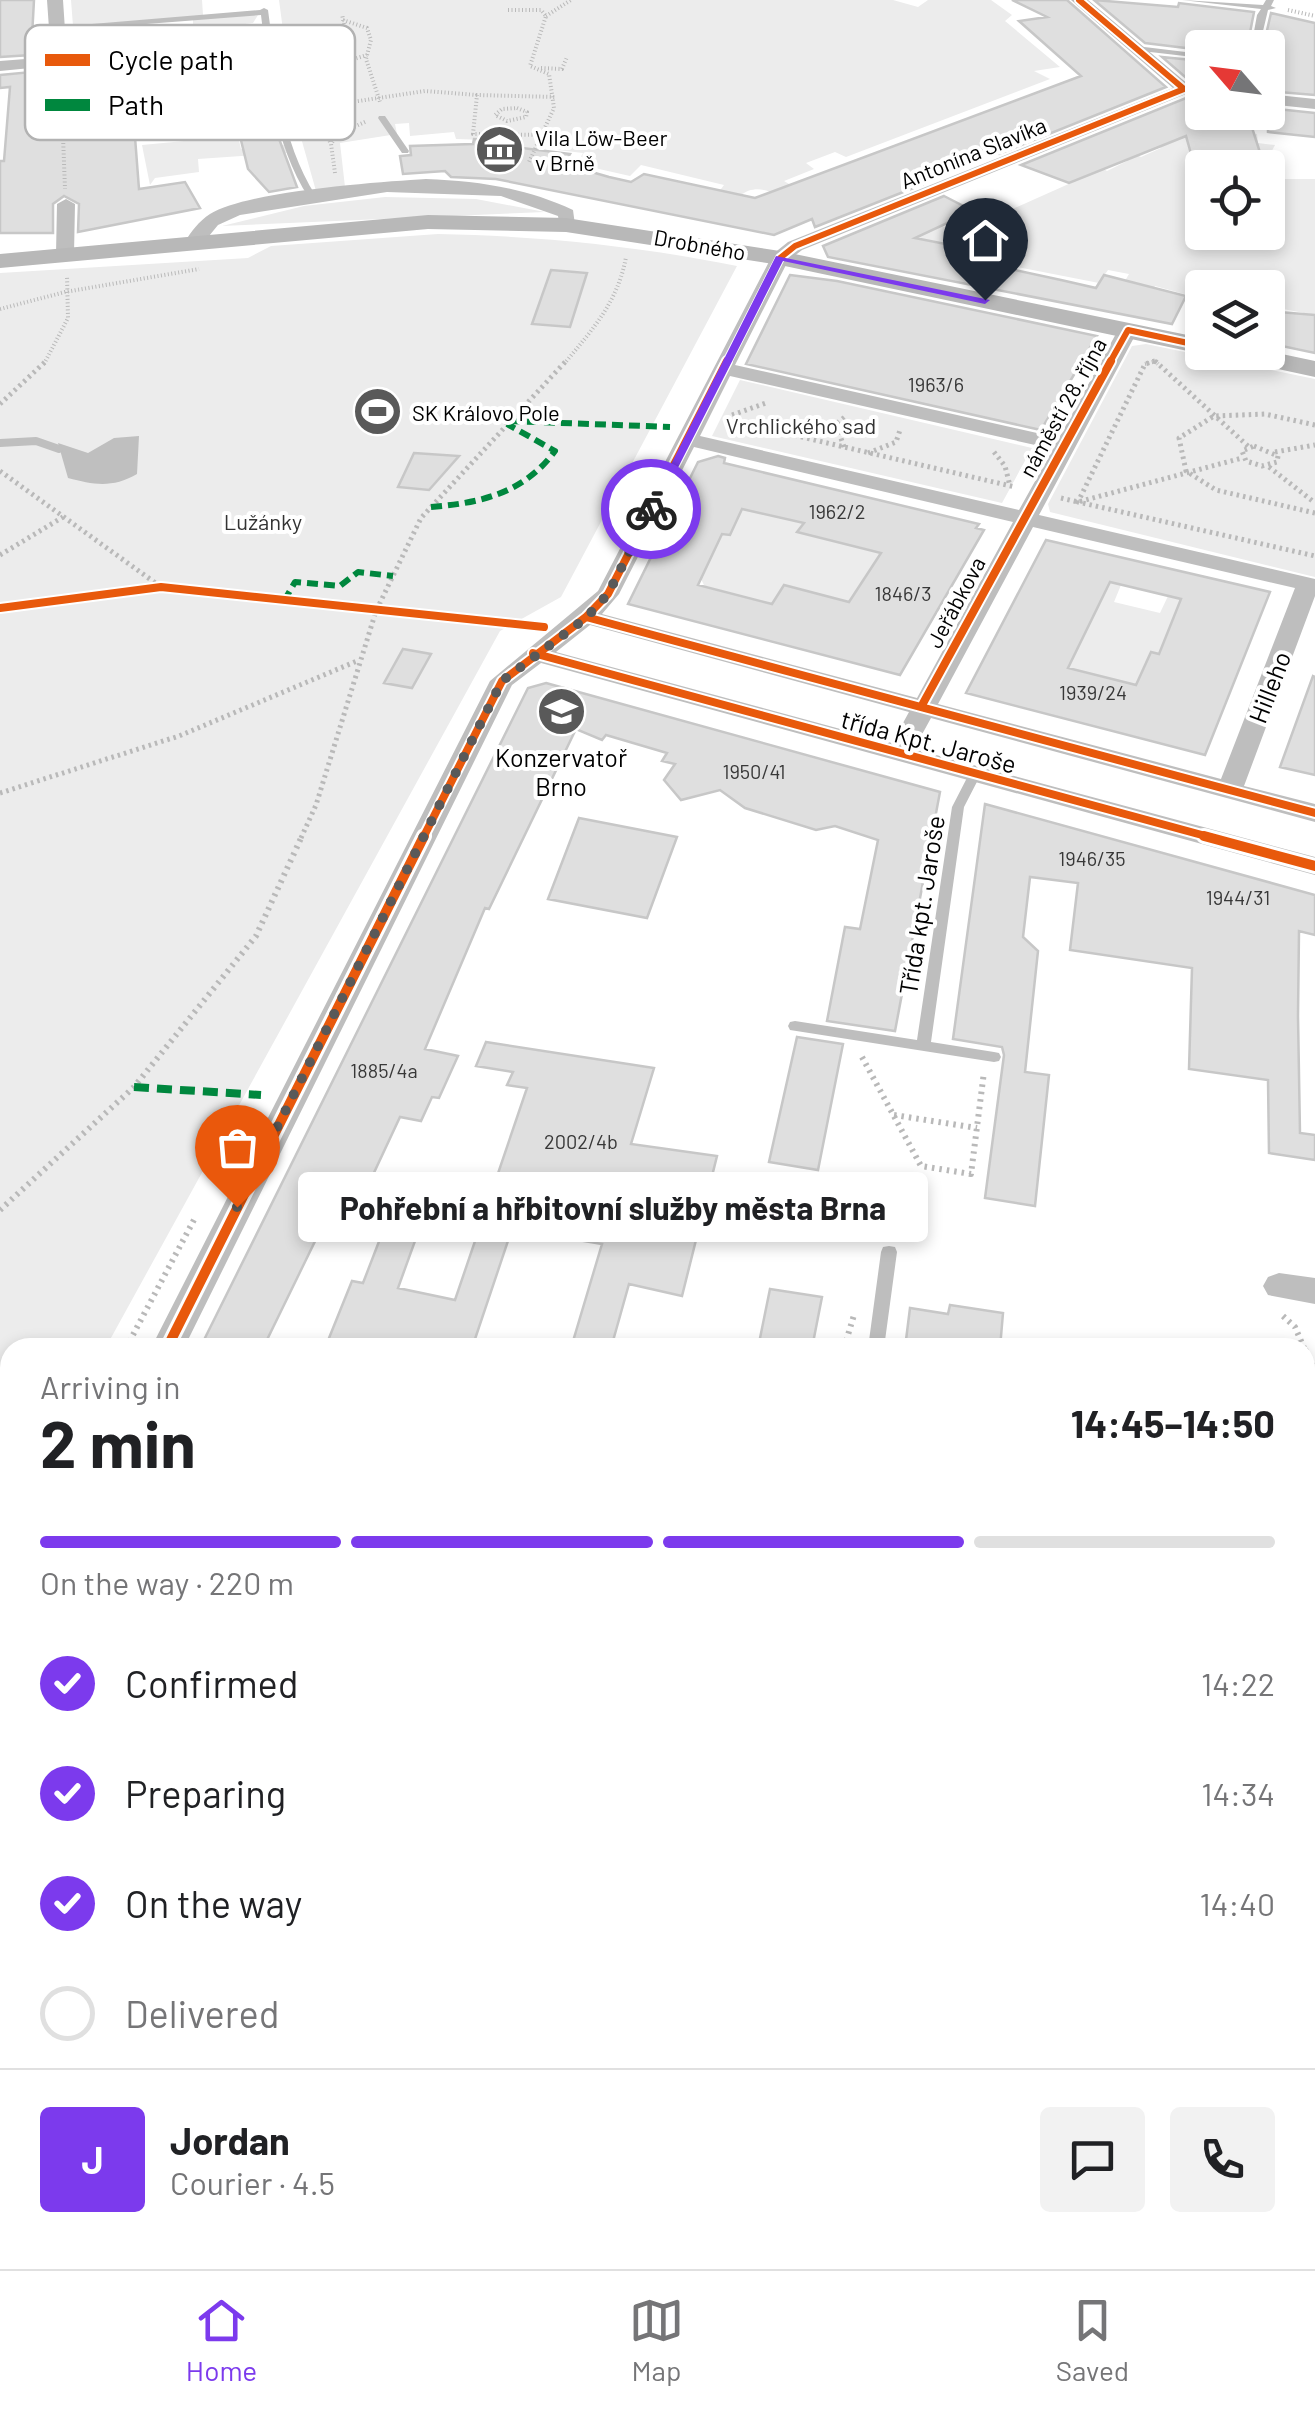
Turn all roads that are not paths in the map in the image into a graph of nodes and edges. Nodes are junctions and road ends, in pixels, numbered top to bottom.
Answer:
1 (55, 0) edge
2 (1079, 0) edge
3 (1186, 0) edge
4 (1269, 5) edge
5 (56, 25) edge
6 (93, 25) edge
7 (266, 25) edge
8 (1261, 30) edge
9 (1136, 48) junction
10 (1185, 54) edge
11 (25, 64) edge
12 (0, 66) edge
13 (1185, 84) edge
14 (1185, 93) edge
15 (1285, 101) edge
16 (1315, 104) edge
17 (382, 118) road end
18 (288, 140) edge
19 (405, 151) dead end
20 (312, 196) junction
21 (66, 204) road end
22 (566, 225) junction
23 (193, 243) junction
24 (65, 254) junction
25 (780, 258) junction
26 (0, 261) edge
27 (1128, 330) junction
28 (1185, 342) edge
29 (1285, 363) edge
30 (722, 368) junction
31 (1315, 369) edge
32 (687, 439) junction
33 (1063, 445) junction
34 (1024, 517) junction
35 (1311, 585) edge
36 (586, 618) junction
37 (533, 653) junction
38 (922, 706) junction
39 (899, 753) junction
40 (975, 774) junction
41 (1230, 790) junction
42 (1315, 813) edge
43 (1315, 866) edge
44 (795, 1026) dead end
45 (923, 1046) junction
46 (990, 1056) road end
47 (889, 1252) dead end
48 (1279, 1286) dead end
49 (1315, 1291) edge
50 (172, 1338) edge
51 (877, 1338) edge

1 - 5 street
2 - 9 street
3 - 4 lane
4 - 8 lane
6 - 7 lane
9 - 10 lane
9 - 13 street
11 - 12 street
14 - 25 street, Antonína Slavíka
15 - 16 street
17 - 19 lane
18 - 20 lane
20 - 22 street, Drobného
20 - 23 street, Drobného
21 - 24 street
22 - 23 street, Drobného
22 - 25 street, Drobného
23 - 24 street, Drobného
24 - 26 street, Drobného
25 - 27 street, Drobného
25 - 30 street
27 - 28 street, náměstí 28. října
27 - 33 street, náměstí 28. října
29 - 31 street
30 - 32 street
30 - 33 street
32 - 34 street
32 - 36 street
33 - 34 street, náměstí 28. října
34 - 35 street
34 - 38 street, Jeřábkova
35 - 41 street, Hilleho
36 - 37 street
36 - 38 street, třída Kpt. Jaroše
37 - 39 street, třída Kpt. Jaroše
37 - 50 street
38 - 39 street, třída Kpt. Jaroše
38 - 41 street, třída Kpt. Jaroše
39 - 40 street, třída Kpt. Jaroše
40 - 43 street, třída Kpt. Jaroše
40 - 45 lane, Třída kpt. Jaroše
41 - 42 street, třída Kpt. Jaroše
44 - 45 lane
45 - 46 lane
47 - 51 lane
48 - 49 street

